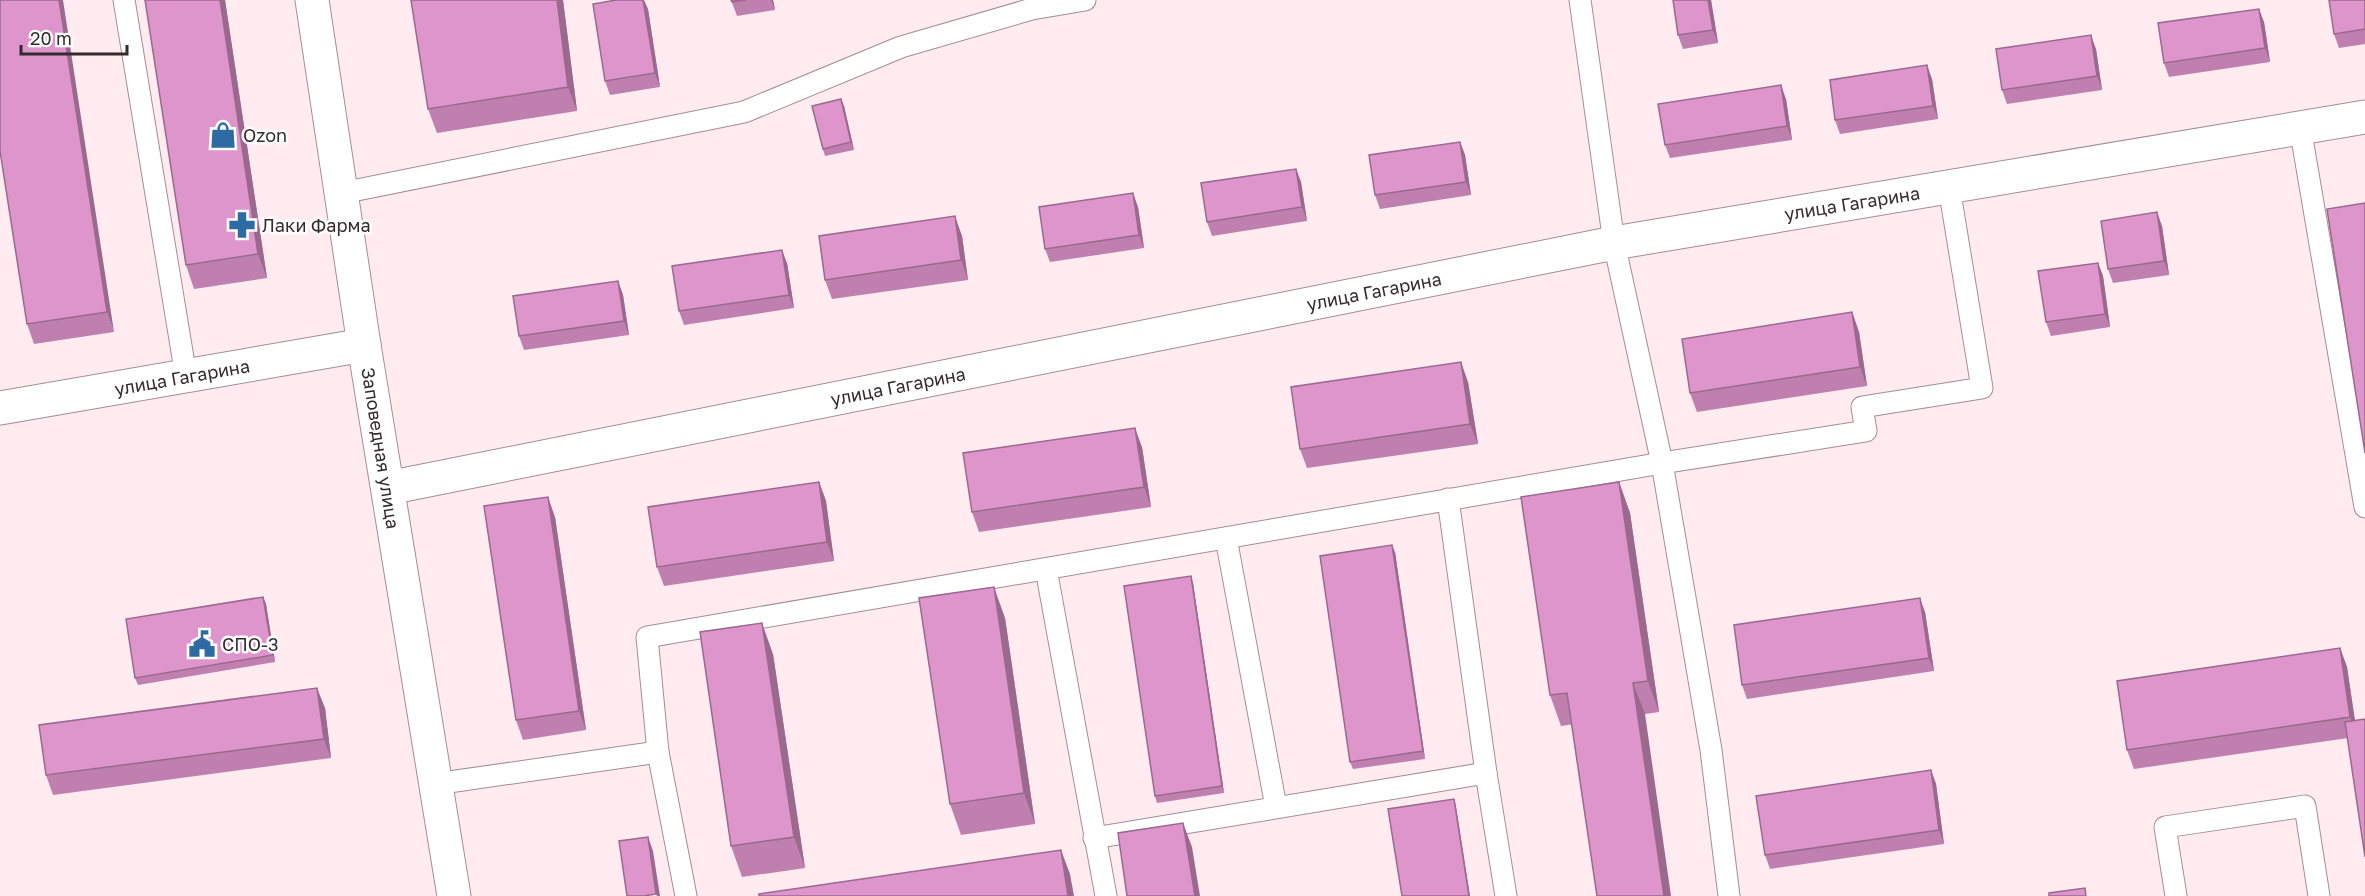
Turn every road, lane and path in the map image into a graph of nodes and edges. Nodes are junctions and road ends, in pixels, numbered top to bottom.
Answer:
1 (124, 0) edge
2 (312, 0) edge
3 (1085, 0) edge
4 (1580, 0) edge
5 (2365, 117) edge
6 (2300, 128) junction
7 (1949, 187) junction
8 (342, 194) junction
9 (1614, 243) junction
10 (364, 345) junction
11 (186, 376) junction
12 (0, 408) edge
13 (1662, 463) junction
14 (387, 488) junction
15 (1448, 499) junction
16 (2365, 507) edge
17 (1226, 538) junction
18 (1046, 568) junction
19 (658, 752) junction
20 (1486, 773) junction
21 (435, 784) junction
22 (1276, 807) junction
23 (1094, 838) junction
24 (454, 896) edge
25 (686, 896) edge
26 (1106, 896) edge
27 (1506, 896) edge
28 (1729, 896) edge
29 (2176, 896) edge
30 (2319, 896) edge

1 - 11 lane
2 - 8 street, Заповедная улица
3 - 8 lane
4 - 9 lane
5 - 6 street, улица Гагарина
6 - 7 street, улица Гагарина
6 - 16 lane
7 - 9 street, улица Гагарина
7 - 13 lane
8 - 10 street, Заповедная улица
9 - 13 lane
9 - 14 street, улица Гагарина
10 - 11 street, улица Гагарина
10 - 14 street, Заповедная улица
11 - 12 street, улица Гагарина
13 - 15 lane
13 - 28 lane
14 - 21 street, Заповедная улица
15 - 17 lane
15 - 20 lane
17 - 18 lane
17 - 22 lane
18 - 19 lane
18 - 23 lane
19 - 21 lane
19 - 25 lane
20 - 22 lane
20 - 27 lane
21 - 24 street, Заповедная улица
22 - 23 lane
23 - 26 lane
29 - 30 lane

